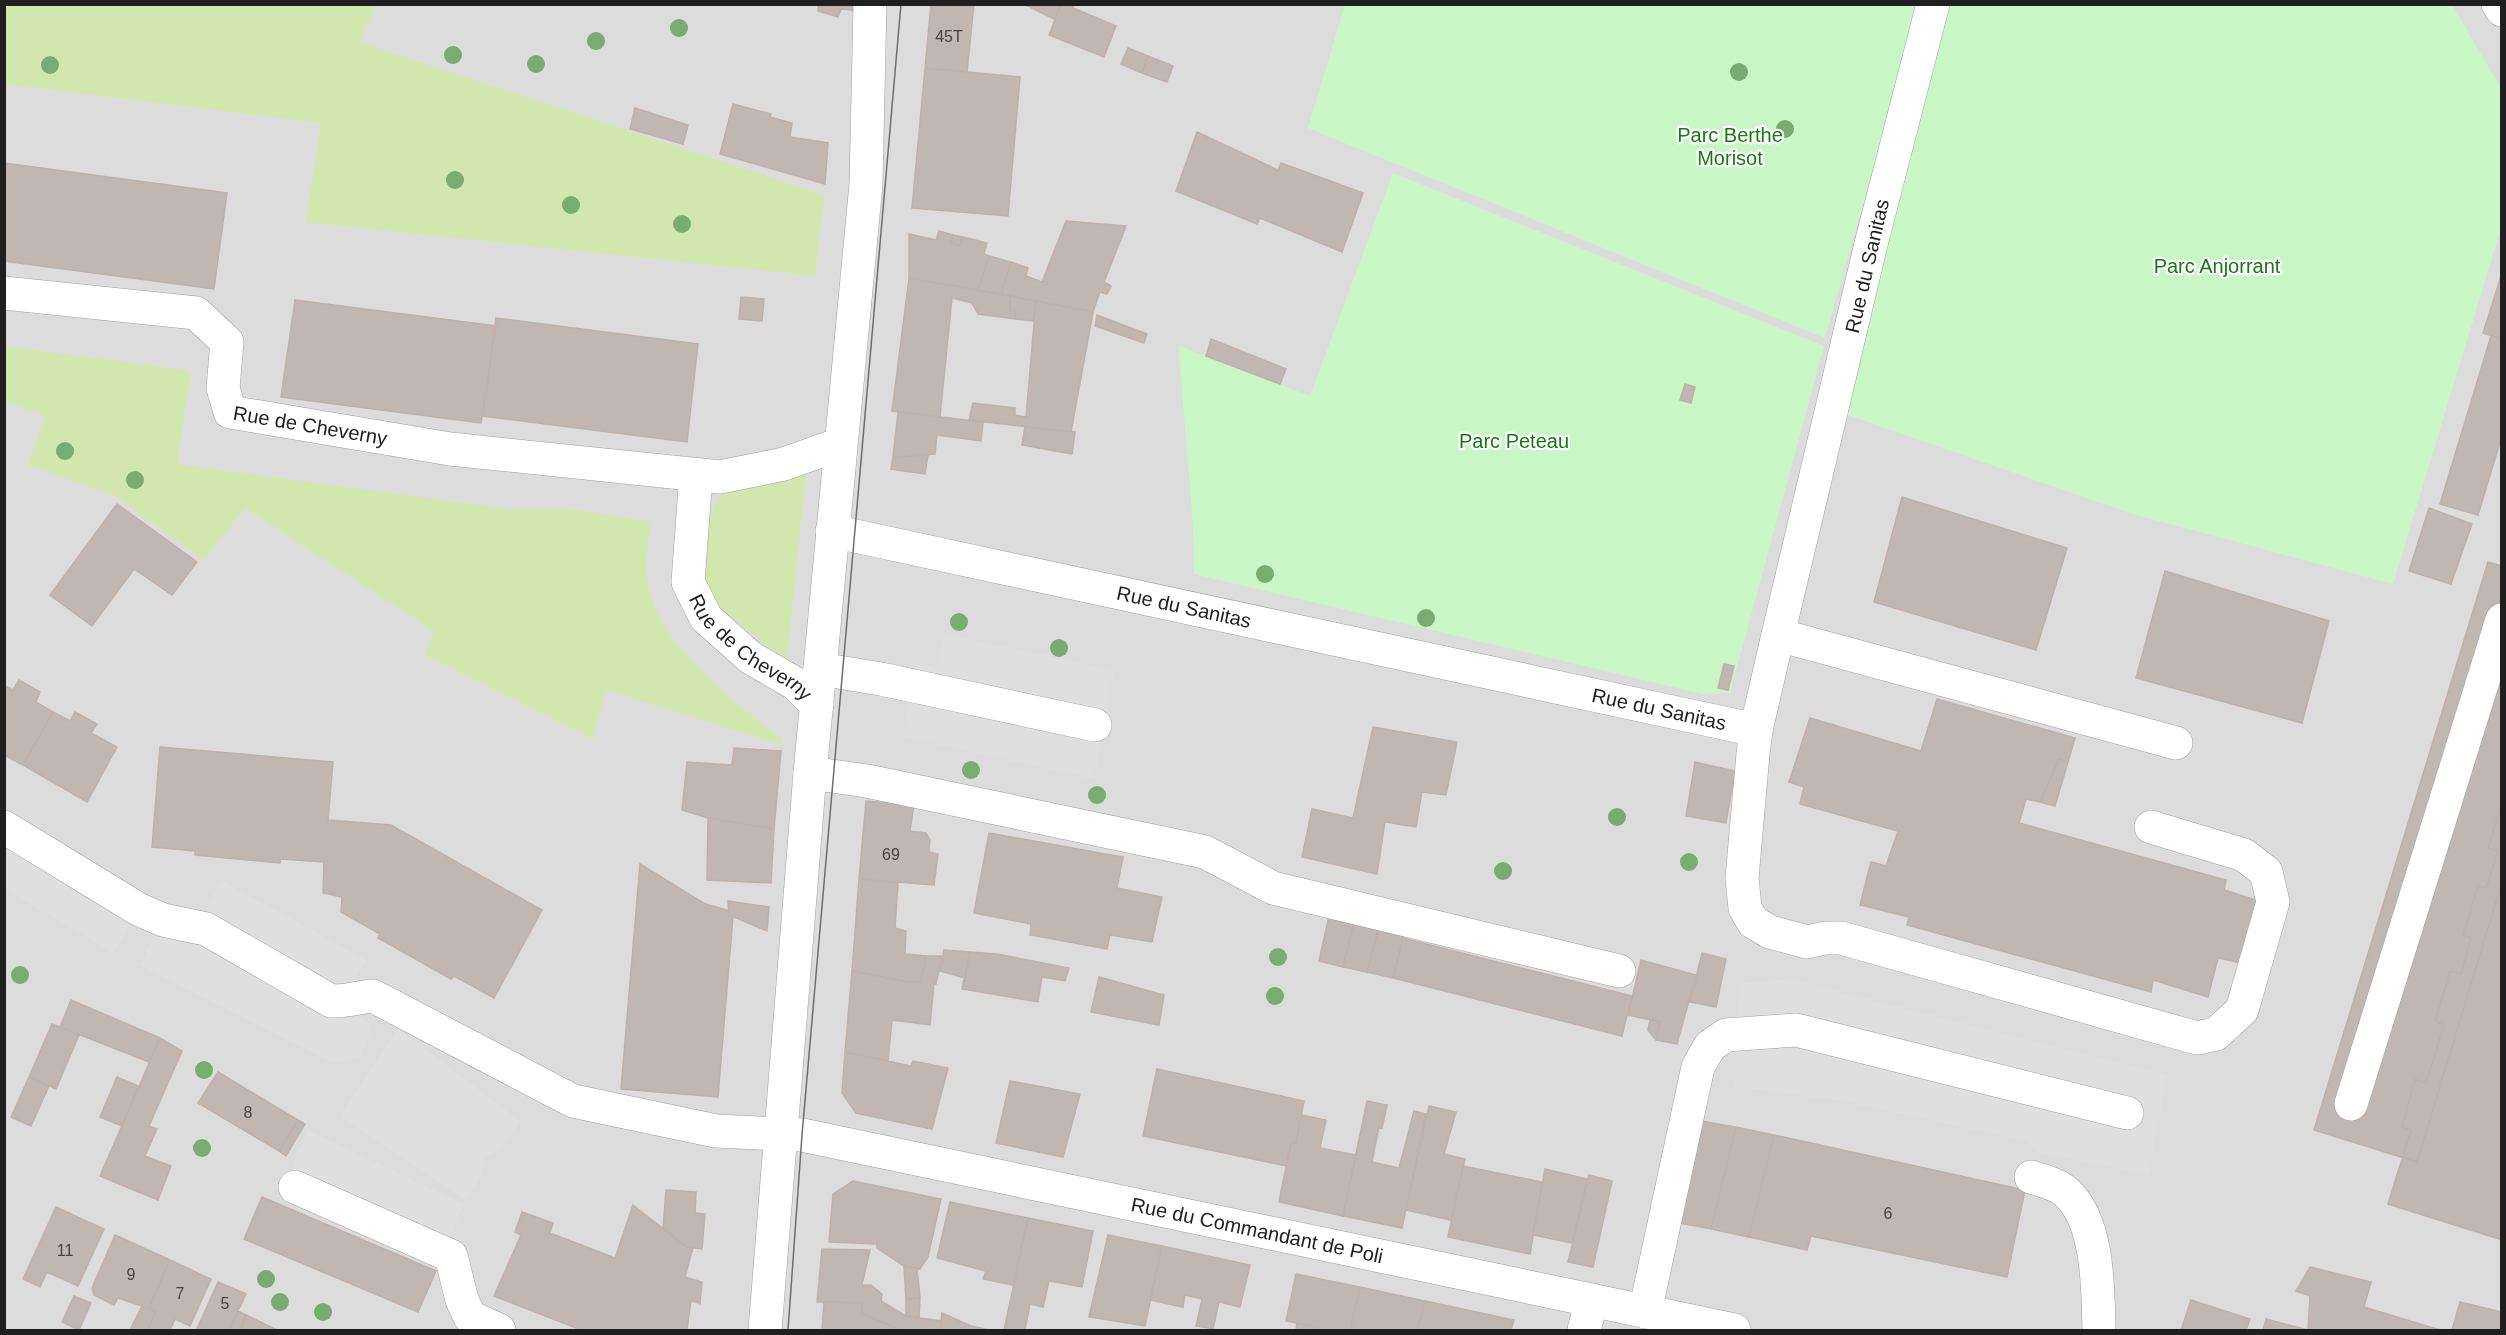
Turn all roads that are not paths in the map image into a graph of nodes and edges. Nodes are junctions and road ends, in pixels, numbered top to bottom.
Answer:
1 (870, 4) edge
2 (1933, 4) edge
3 (2498, 4) edge
4 (2502, 10) edge
5 (4, 293) edge
6 (840, 444) junction
7 (696, 475) junction
8 (832, 531) junction
9 (2502, 620) edge
10 (1778, 635) junction
11 (820, 669) junction
12 (817, 705) junction
13 (1095, 725) dead end
14 (1756, 730) junction
15 (2176, 743) dead end
16 (810, 773) junction
17 (4, 827) edge
18 (2151, 827) dead end
19 (1619, 971) dead end
20 (2352, 1104) dead end
21 (2127, 1113) dead end
22 (779, 1135) junction
23 (2031, 1177) dead end
24 (295, 1187) dead end
25 (1645, 1312) junction
26 (1588, 1315) edge
27 (499, 1330) edge
28 (765, 1330) edge
29 (1734, 1330) edge
30 (2099, 1330) edge

1 - 6 street
2 - 10 street, Rue du Sanitas
3 - 4 street
5 - 7 street, Rue de Cheverny
6 - 7 street, Rue de Cheverny
6 - 8 street
7 - 12 street, Rue de Cheverny
8 - 11 street
8 - 14 street, Rue du Sanitas
9 - 20 street
10 - 14 street, Rue du Sanitas
10 - 15 street
11 - 12 street
11 - 13 street
12 - 16 street
14 - 18 street
16 - 19 street
16 - 22 street
17 - 22 street, Rue du Commandant de Poli
21 - 25 street
22 - 26 street, Rue du Commandant de Poli
22 - 28 street
23 - 30 street
24 - 27 street
25 - 26 street, Rue du Commandant de Poli
25 - 29 street, Rue du Commandant de Poli

